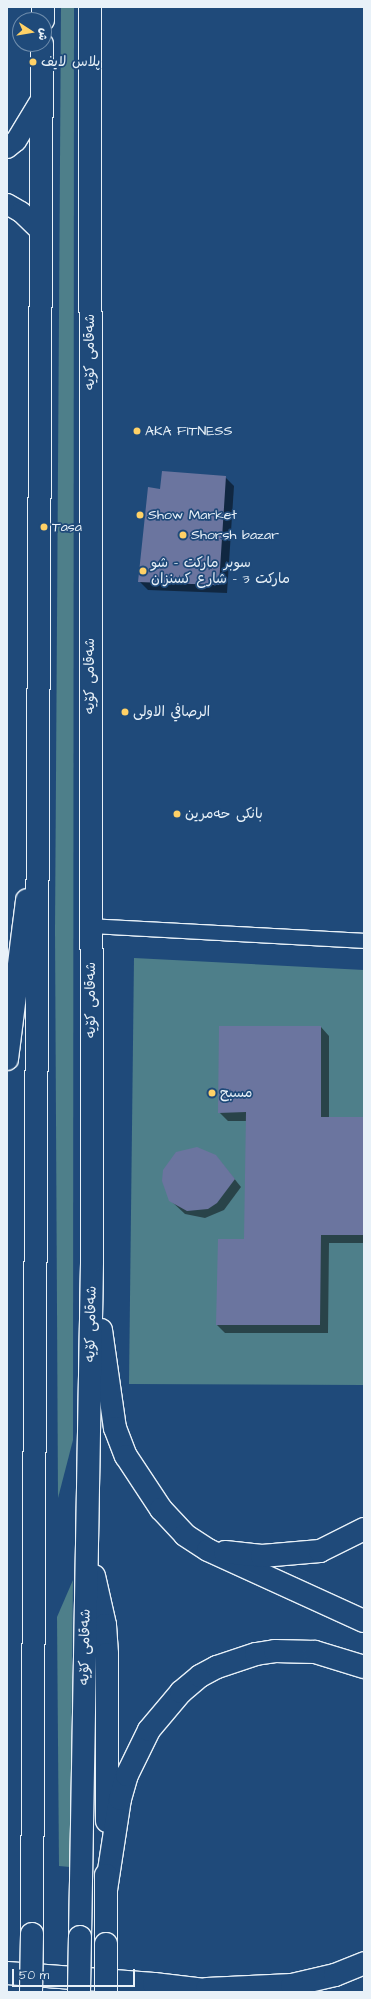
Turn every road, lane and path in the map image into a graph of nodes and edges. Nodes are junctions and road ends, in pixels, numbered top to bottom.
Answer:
1 (90, 7) edge
2 (42, 52) edge
3 (42, 98) junction
4 (7, 148) edge
5 (7, 204) edge
6 (41, 231) junction
7 (38, 832) junction
8 (90, 926) junction
9 (364, 941) edge
10 (7, 1059) edge
11 (92, 1261) junction
12 (364, 1529) edge
13 (87, 1545) junction
14 (208, 1550) junction
15 (364, 1621) edge
16 (364, 1667) edge
17 (106, 1890) junction
18 (364, 1963) edge
19 (7, 1973) edge
20 (201, 1990) junction
21 (31, 1992) edge
22 (79, 1992) edge
23 (106, 1992) edge
24 (222, 1992) edge

1 - 8 highway, شەقامی کۆیە
2 - 3 highway
3 - 4 street
3 - 6 highway
5 - 6 street
6 - 7 highway
7 - 10 highway
7 - 21 highway, bridge
8 - 9 street
8 - 11 highway, شەقامی کۆیە
11 - 13 highway, شەقامی کۆیە
11 - 14 highway
12 - 14 highway
13 - 17 highway
13 - 22 highway, شەقامی کۆیە, bridge
14 - 15 highway
16 - 17 highway
17 - 23 highway, bridge
18 - 20 highway
19 - 20 highway
20 - 24 highway

